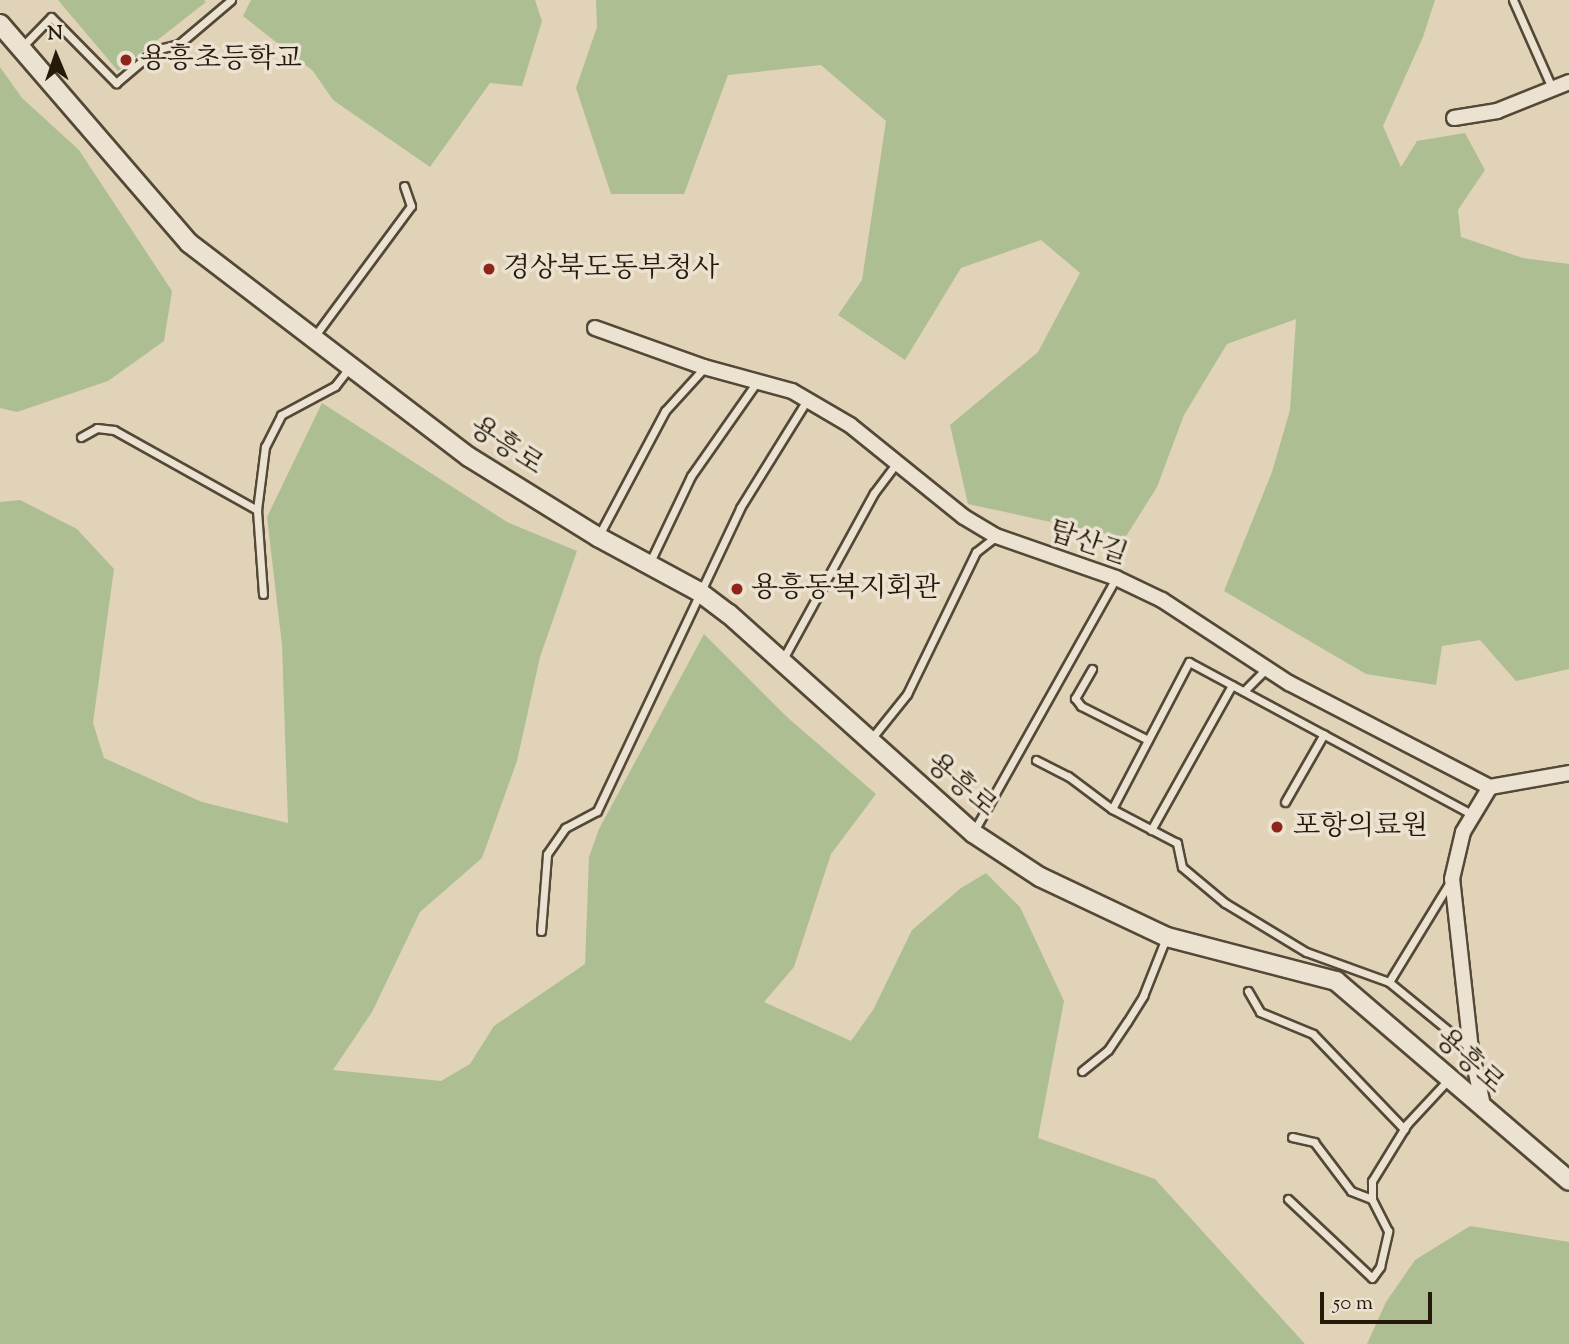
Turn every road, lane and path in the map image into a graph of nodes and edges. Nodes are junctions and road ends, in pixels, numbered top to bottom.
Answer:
1 (231, 0) edge
2 (1513, 0) edge
3 (0, 24) edge
4 (21, 49) junction
5 (1569, 82) edge
6 (1553, 89) junction
7 (1454, 118) dead end
8 (404, 186) dead end
9 (595, 328) dead end
10 (312, 339) junction
11 (349, 367) junction
12 (704, 367) junction
13 (756, 383) junction
14 (807, 399) junction
15 (81, 437) dead end
16 (896, 464) junction
17 (257, 510) junction
18 (996, 536) junction
19 (598, 537) junction
20 (650, 563) junction
21 (1116, 578) junction
22 (698, 591) junction
23 (263, 594) dead end
24 (783, 659) junction
25 (1266, 668) junction
26 (1092, 669) dead end
27 (1232, 685) junction
28 (1244, 691) junction
29 (1324, 734) junction
30 (1148, 740) junction
31 (869, 741) junction
32 (1036, 760) dead end
33 (1569, 773) edge
34 (1490, 787) junction
35 (1286, 803) dead end
36 (1112, 808) junction
37 (1473, 815) junction
38 (1151, 831) junction
39 (973, 833) junction
40 (1452, 879) junction
41 (541, 932) dead end
42 (1167, 937) junction
43 (1389, 982) junction
44 (1248, 991) dead end
45 (1471, 1050) junction
46 (1082, 1071) dead end
47 (1449, 1079) junction
48 (1485, 1110) junction
49 (1404, 1129) junction
50 (1292, 1137) dead end
51 (1569, 1181) edge
52 (1288, 1199) dead end
53 (1372, 1199) junction

1 - 4 lane
2 - 6 lane
3 - 4 street, 용흥로
4 - 10 street, 용흥로
5 - 6 street
6 - 7 street
8 - 10 lane
9 - 12 street, 탑산길
10 - 11 street, 용흥로
11 - 17 lane
11 - 19 street, 용흥로
12 - 13 street, 탑산길
12 - 19 lane
13 - 14 street, 탑산길
13 - 20 lane
14 - 16 street, 탑산길
14 - 22 lane
15 - 17 lane
16 - 18 street, 탑산길
16 - 24 lane
17 - 23 lane
18 - 21 street, 탑산길
18 - 31 lane
19 - 20 street, 용흥로
20 - 22 street, 용흥로
21 - 25 street, 탑산길
21 - 39 lane
22 - 24 street, 용흥로
22 - 41 lane
24 - 31 street, 용흥로
25 - 28 lane
25 - 34 street, 탑산길
26 - 30 lane
27 - 28 lane
27 - 30 lane
27 - 38 lane
28 - 29 lane
29 - 35 lane
29 - 37 lane
30 - 36 lane
31 - 39 street, 용흥로
32 - 36 lane
33 - 34 street
34 - 37 street
36 - 38 lane
37 - 40 street
38 - 43 lane
39 - 42 street, 용흥로
40 - 43 lane
40 - 45 street
42 - 46 lane
42 - 47 street, 용흥로
43 - 45 lane
44 - 49 lane
45 - 48 street
47 - 48 street, 용흥로
47 - 49 lane
48 - 51 street, 용흥로
49 - 53 lane
50 - 53 lane
52 - 53 lane

